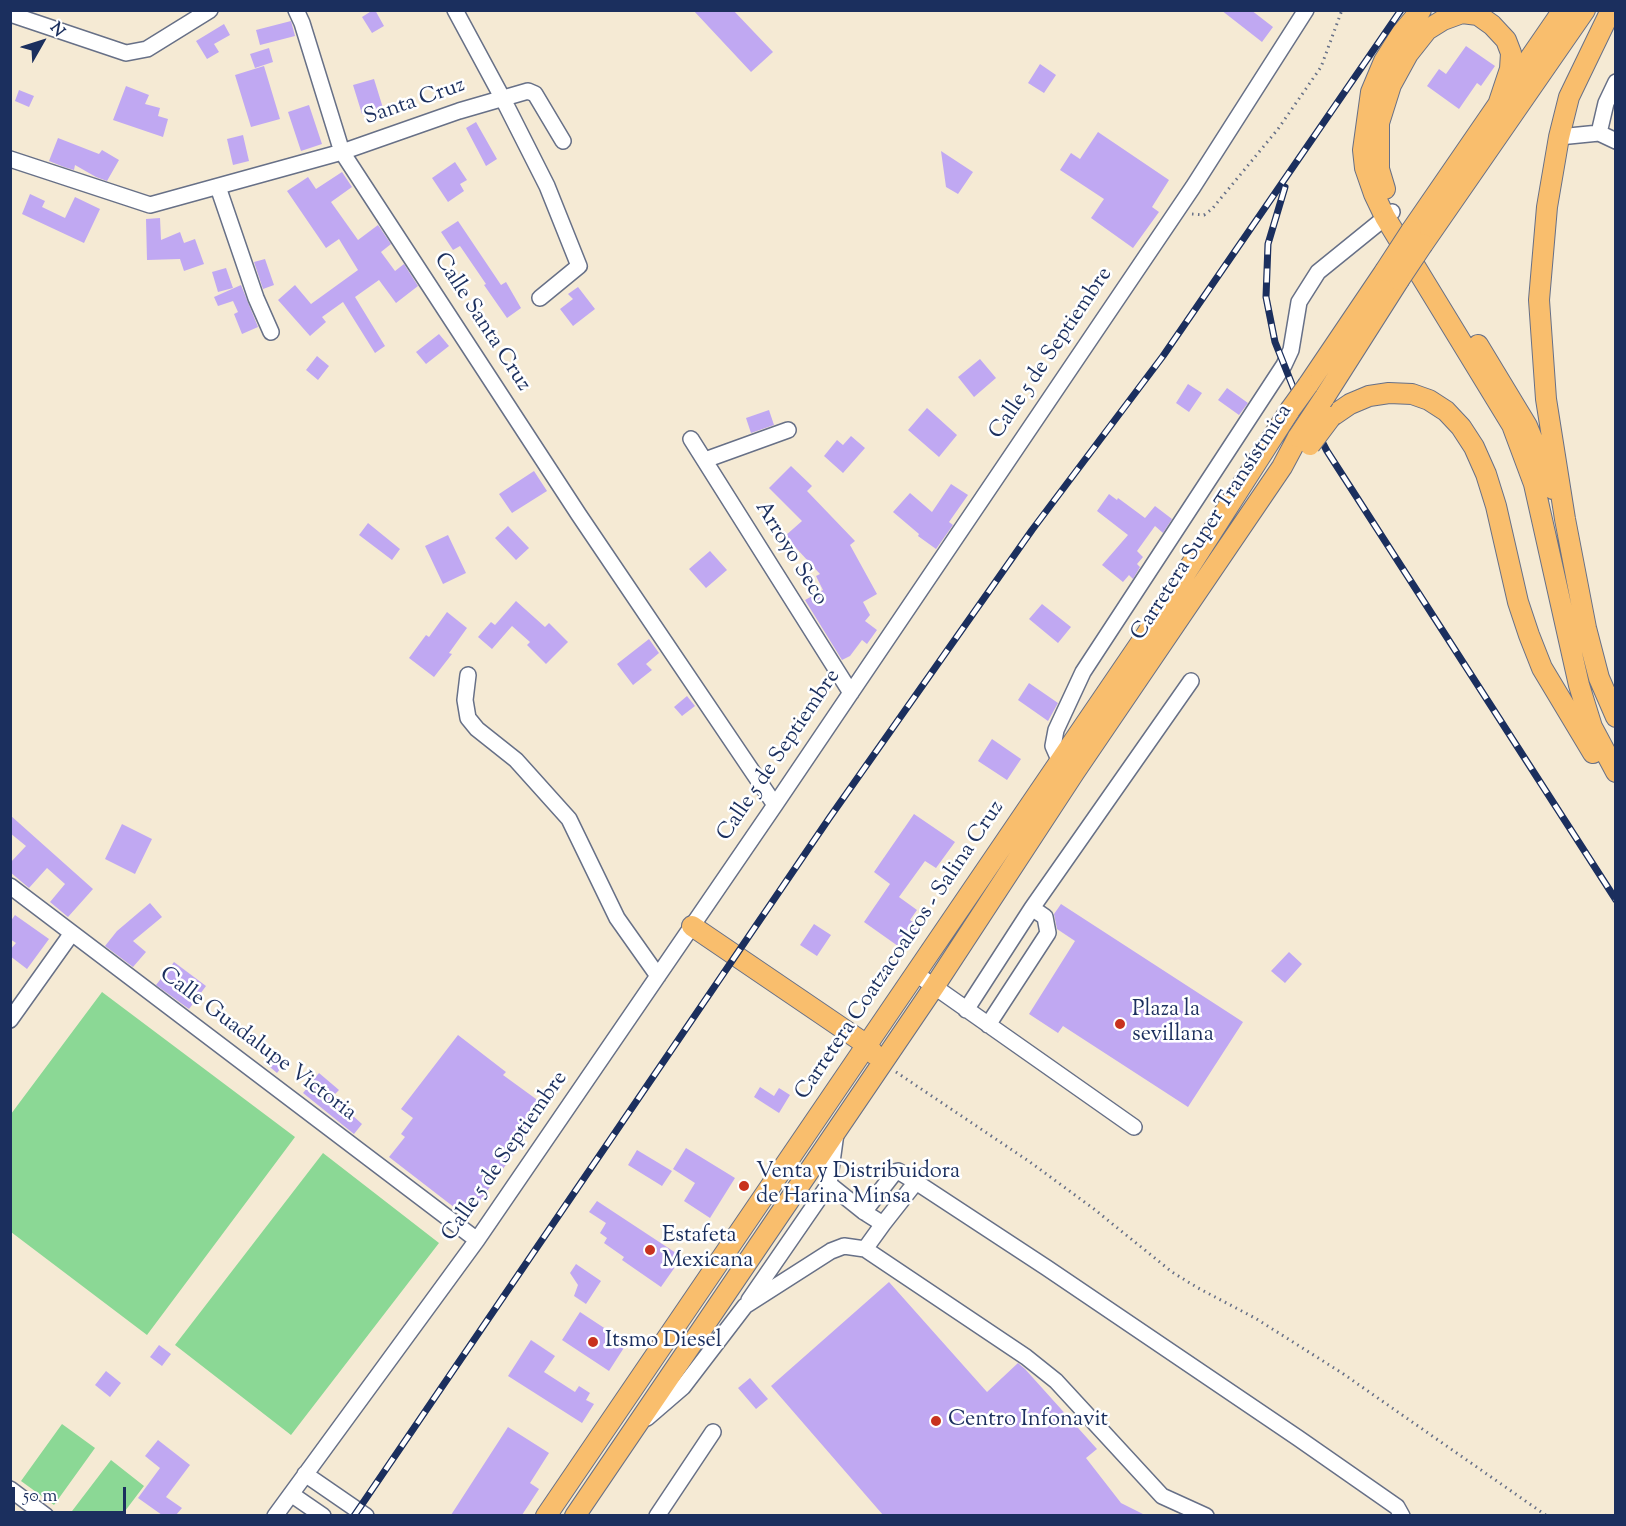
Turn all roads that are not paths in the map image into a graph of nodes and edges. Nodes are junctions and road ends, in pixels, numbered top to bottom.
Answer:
1 (210, 10) edge
2 (296, 10) edge
3 (456, 10) edge
4 (1306, 10) edge
5 (1421, 10) edge
6 (1563, 10) edge
7 (1585, 10) edge
8 (1611, 10) edge
9 (10, 14) edge
10 (1616, 82) edge
11 (503, 99) junction
12 (1499, 102) junction
13 (1599, 133) junction
14 (1558, 137) junction
15 (563, 141) dead end
16 (1616, 141) edge
17 (342, 152) junction
18 (10, 159) edge
19 (218, 186) junction
20 (1388, 215) junction
21 (1417, 238) junction
22 (1392, 276) junction
23 (540, 298) dead end
24 (271, 332) dead end
25 (1290, 410) joint
26 (788, 430) dead end
27 (691, 439) dead end
28 (1304, 441) junction
29 (705, 460) junction
30 (1565, 519) junction
31 (468, 675) dead end
32 (1191, 681) dead end
33 (851, 693) junction
34 (1616, 717) edge
35 (1067, 767) junction
36 (1616, 772) edge
37 (1616, 786) edge
38 (775, 805) junction
39 (10, 886) edge
40 (1032, 908) junction
41 (692, 926) junction
42 (72, 933) junction
43 (915, 973) junction
44 (658, 975) junction
45 (934, 987) junction
46 (966, 1010) junction
47 (10, 1020) edge
48 (988, 1025) junction
49 (867, 1045) junction
50 (882, 1063) junction
51 (1134, 1127) dead end
52 (836, 1130) junction
53 (916, 1182) junction
54 (829, 1184) junction
55 (864, 1212) junction
56 (883, 1224) junction
57 (477, 1240) junction
58 (865, 1249) junction
59 (745, 1306) junction
60 (633, 1430) junction
61 (713, 1432) dead end
62 (305, 1474) junction
63 (10, 1489) edge
64 (291, 1494) junction
65 (46, 1515) edge
66 (275, 1515) edge
67 (323, 1515) edge
68 (366, 1515) edge
69 (546, 1515) edge
70 (575, 1515) edge
71 (657, 1515) edge
72 (1206, 1515) edge
73 (1402, 1515) edge

1 - 9 street
2 - 17 street, Calle Santa Cruz
3 - 11 street
4 - 33 street, Calle 5 de Septiembre
5 - 20 main road
6 - 12 main road, Carretera Super Transístmica
7 - 21 main road, Carretera Super Transístmica
8 - 14 main road
10 - 13 street
11 - 15 street, Santa Cruz
11 - 17 street, Santa Cruz
11 - 23 street
12 - 20 main road
12 - 21 main road, Carretera Super Transístmica
13 - 14 street
13 - 16 street
14 - 30 main road
17 - 19 street
17 - 38 street, Calle Santa Cruz
18 - 19 street
19 - 24 street
20 - 30 main road
20 - 35 street
20 - 36 main road
21 - 22 main road, Carretera Super Transístmica, bridge
22 - 25 main road, Carretera Super Transístmica, bridge
22 - 28 main road, Carretera Super Transístmica, bridge
25 - 35 main road, Carretera Coatzacoalcos - Salina Cruz
26 - 29 street
27 - 29 street, Arroyo Seco
28 - 35 main road, Carretera Super Transístmica
28 - 37 main road, bridge
29 - 33 street, Arroyo Seco
30 - 34 main road
31 - 44 street
32 - 40 street
33 - 38 street, Calle 5 de Septiembre
35 - 43 main road, Carretera Coatzacoalcos - Salina Cruz
35 - 45 main road, Carretera Super Transístmica
38 - 41 street, Calle 5 de Septiembre
39 - 42 street, Calle Guadalupe Victoria
40 - 46 street
40 - 48 street
41 - 44 street, Calle 5 de Septiembre
41 - 49 main road
42 - 47 street
42 - 57 street, Calle Guadalupe Victoria
43 - 45 street
43 - 49 main road, Carretera Coatzacoalcos - Salina Cruz
44 - 57 street, Calle 5 de Septiembre
45 - 46 street
45 - 50 main road, Carretera Super Transístmica
46 - 48 street
48 - 51 street
49 - 50 main road
49 - 69 main road, Carretera Coatzacoalcos - Salina Cruz
50 - 52 main road, Carretera Super Transístmica
52 - 54 street
52 - 60 main road, Carretera Super Transístmica
53 - 55 street
53 - 56 street
53 - 73 street
54 - 55 street
54 - 59 street
55 - 56 street
56 - 58 street
57 - 62 street, Calle 5 de Septiembre
58 - 59 street
58 - 72 street
59 - 60 street
60 - 70 main road, Carretera Super Transístmica
61 - 71 street
62 - 64 street, Calle 5 de Septiembre
62 - 68 street
63 - 65 street
64 - 66 street, Calle 5 de Septiembre
64 - 67 street

